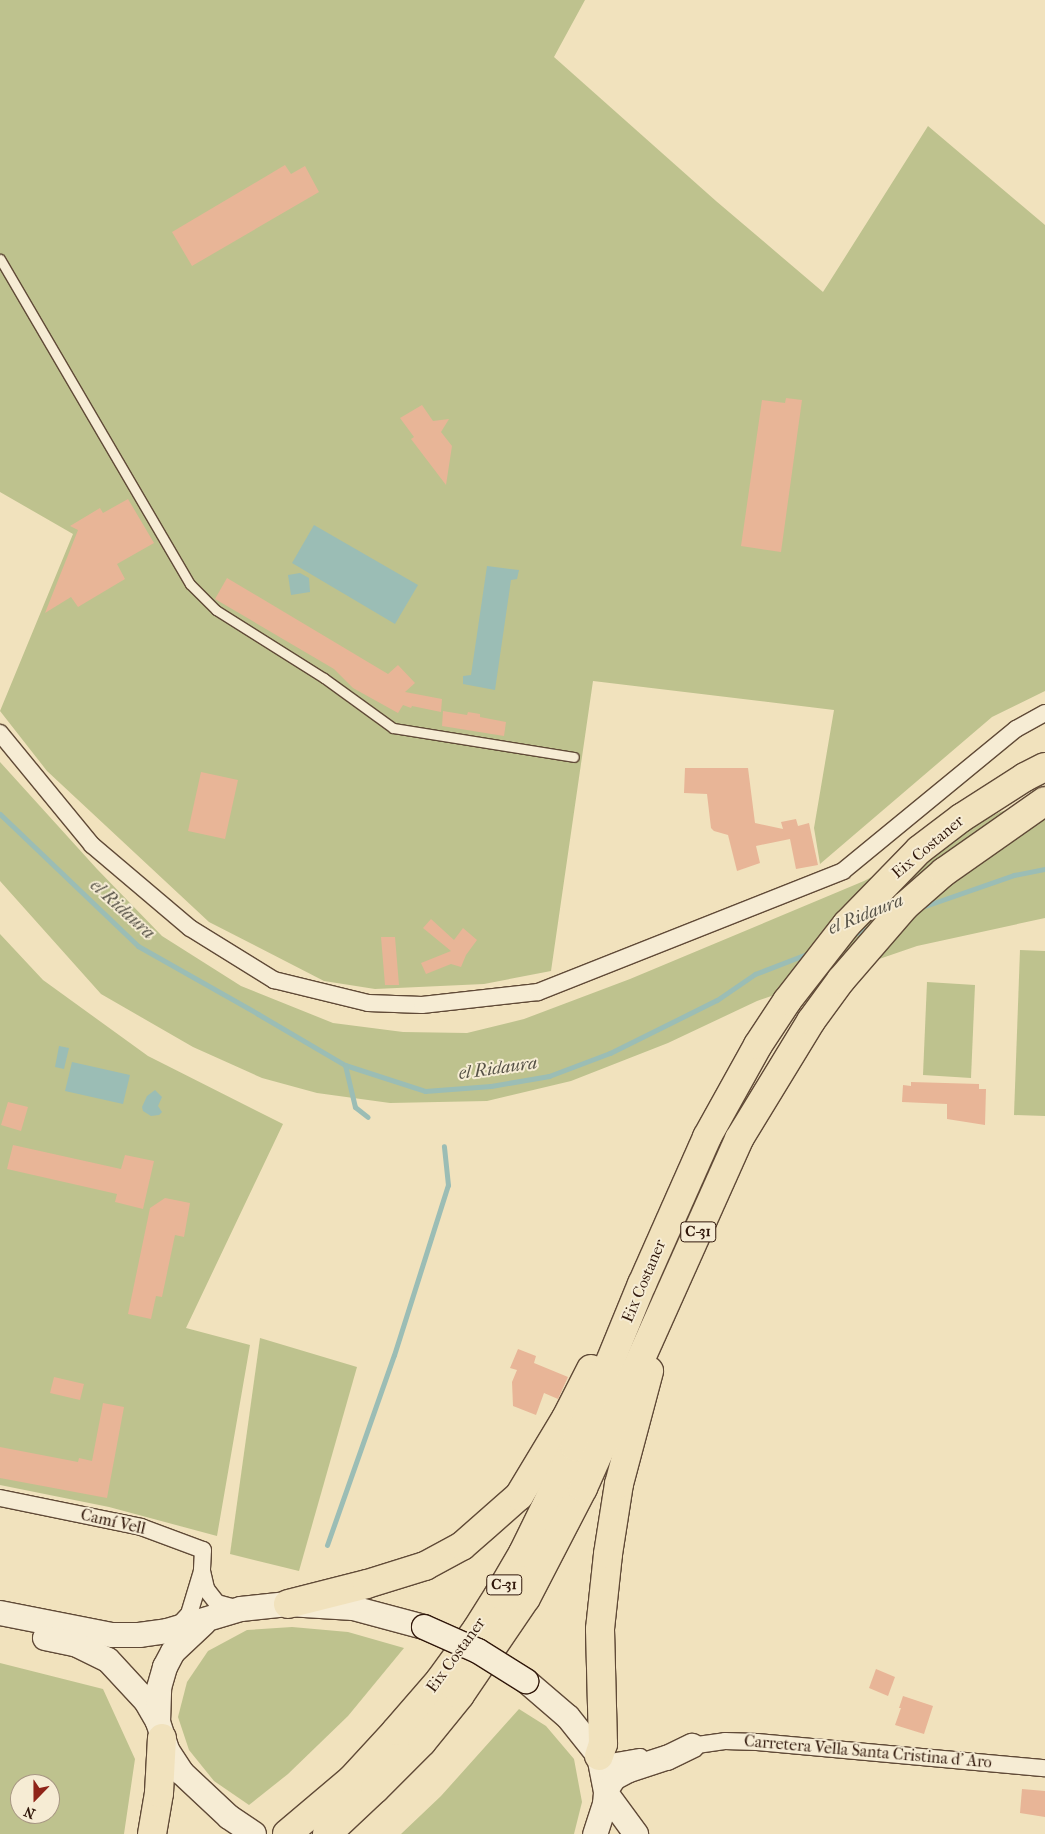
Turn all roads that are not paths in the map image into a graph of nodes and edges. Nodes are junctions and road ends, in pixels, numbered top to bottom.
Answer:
1 (0, 259) edge
2 (1045, 713) edge
3 (0, 733) edge
4 (574, 757) dead end
5 (1035, 772) edge
6 (1045, 801) edge
7 (642, 1284) junction
8 (658, 1324) junction
9 (0, 1498) edge
10 (202, 1571) junction
11 (288, 1604) junction
12 (241, 1609) junction
13 (0, 1613) edge
14 (207, 1620) junction
15 (0, 1628) edge
16 (176, 1628) junction
17 (160, 1730) junction
18 (692, 1746) junction
19 (599, 1760) junction
20 (1045, 1768) edge
21 (606, 1791) junction
22 (152, 1834) edge
23 (254, 1834) edge
24 (287, 1834) edge
25 (327, 1834) edge
26 (595, 1834) edge
27 (636, 1834) edge

1 - 4 lane
2 - 3 street
5 - 7 highway, Eix Costaner / C-31
6 - 8 highway, Eix Costaner / C-31
7 - 11 highway
7 - 24 highway, Eix Costaner / C-31
8 - 19 highway
8 - 25 highway, Eix Costaner / C-31
9 - 10 street, Camí Vell
10 - 12 street, Camí Vell
10 - 16 street, Camí Vell
11 - 12 street
11 - 19 street, bridge
12 - 14 street
13 - 16 street
14 - 16 street
14 - 17 street
15 - 17 street
17 - 22 highway
17 - 23 street
18 - 19 street, Carretera Vella Santa Cristina d' Aro
18 - 20 street, Carretera Vella Santa Cristina d' Aro
18 - 21 street
19 - 21 street
21 - 26 street
21 - 27 street

